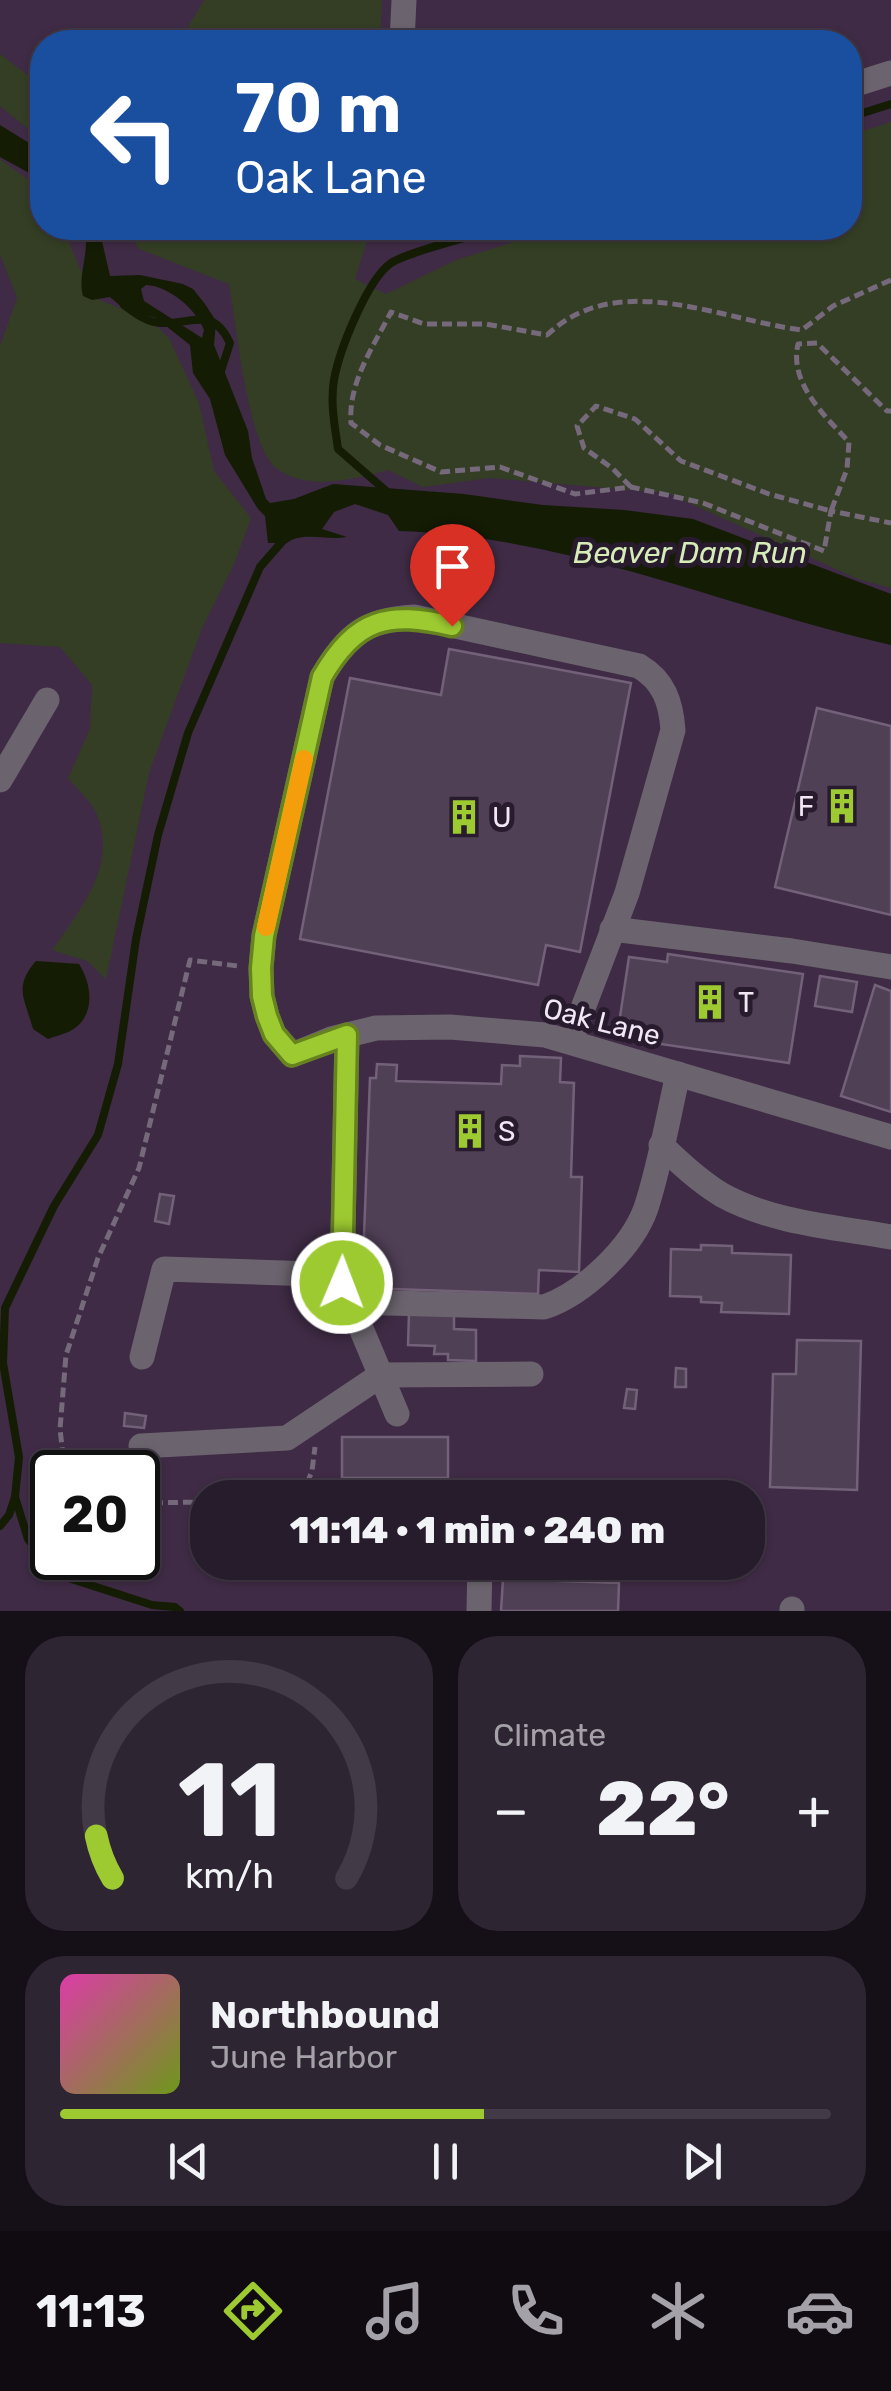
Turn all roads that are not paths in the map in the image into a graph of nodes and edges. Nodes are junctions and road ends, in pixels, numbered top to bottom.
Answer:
1 (404, 0) edge
2 (403, 30) edge
3 (891, 73) edge
4 (862, 82) edge
5 (47, 700) dead end
6 (0, 780) edge
7 (612, 929) junction
8 (891, 966) edge
9 (347, 1035) junction
10 (570, 1042) junction
11 (678, 1074) junction
12 (891, 1136) edge
13 (662, 1144) junction
14 (891, 1236) edge
15 (342, 1276) junction
16 (350, 1302) junction
17 (142, 1357) dead end
18 (532, 1374) dead end
19 (381, 1375) junction
20 (397, 1414) dead end
21 (141, 1446) dead end
22 (480, 1580) edge
23 (479, 1611) edge

1 - 2 street
3 - 4 street
5 - 6 street
7 - 8 street
7 - 9 street, Oak Lane
7 - 10 street
9 - 10 street, Oak Lane
9 - 15 street
10 - 11 street, Oak Lane
11 - 12 street, Oak Lane
11 - 13 street
13 - 14 street
13 - 16 street
15 - 16 street
15 - 17 street
16 - 19 street
18 - 19 street
19 - 20 street
19 - 21 street
22 - 23 street

